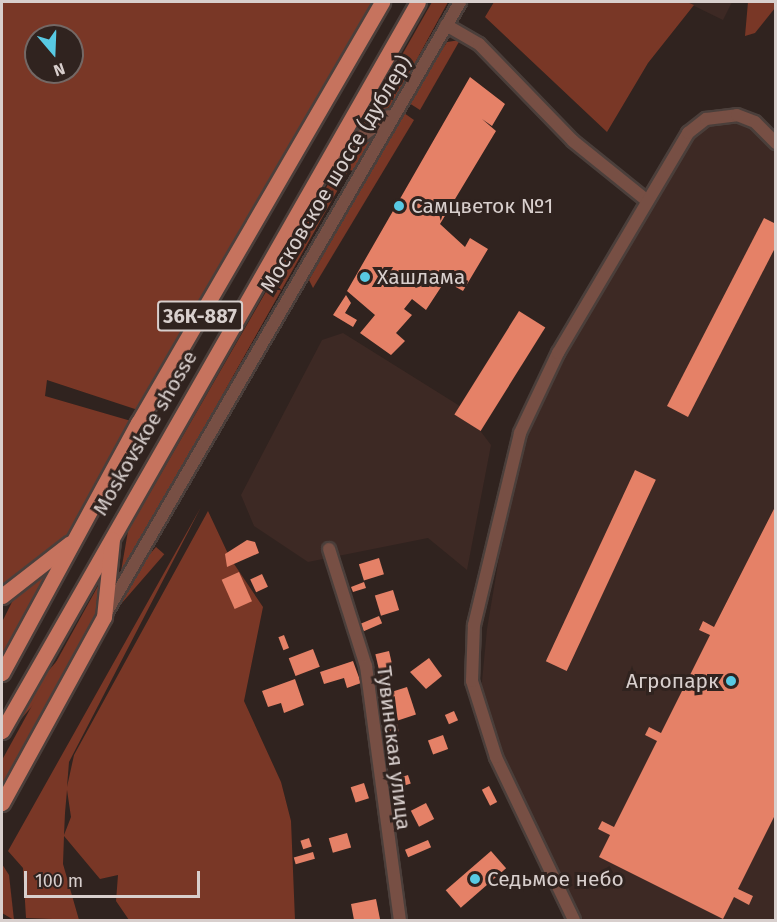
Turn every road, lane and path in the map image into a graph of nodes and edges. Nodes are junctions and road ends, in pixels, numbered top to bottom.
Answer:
1 (382, 2) edge
2 (418, 2) edge
3 (460, 2) edge
4 (446, 25) junction
5 (395, 112) junction
6 (776, 143) edge
7 (322, 165) junction
8 (645, 199) junction
9 (113, 533) junction
10 (73, 541) junction
11 (329, 549) dead end
12 (2, 596) edge
13 (104, 617) junction
14 (2, 673) edge
15 (2, 731) edge
16 (2, 803) edge
17 (400, 921) edge
18 (574, 921) edge

1 - 10 main road, Moskovskoe shosse / 36К-887
2 - 7 main road, Moskovskoe shosse / 36К-887
3 - 4 street, Московское шоссе (дублер)
4 - 5 street, Московское шоссе (дублер)
4 - 8 street
5 - 7 street
5 - 13 street, Московское шоссе (дублер)
6 - 8 street
7 - 9 main road, Moskovskoe shosse / 36К-887
8 - 18 street
9 - 13 main road
9 - 15 main road, Moskovskoe shosse / 36К-887
10 - 12 main road
10 - 14 main road, Moskovskoe shosse / 36К-887
11 - 17 street, Тувинская улица
13 - 16 main road

